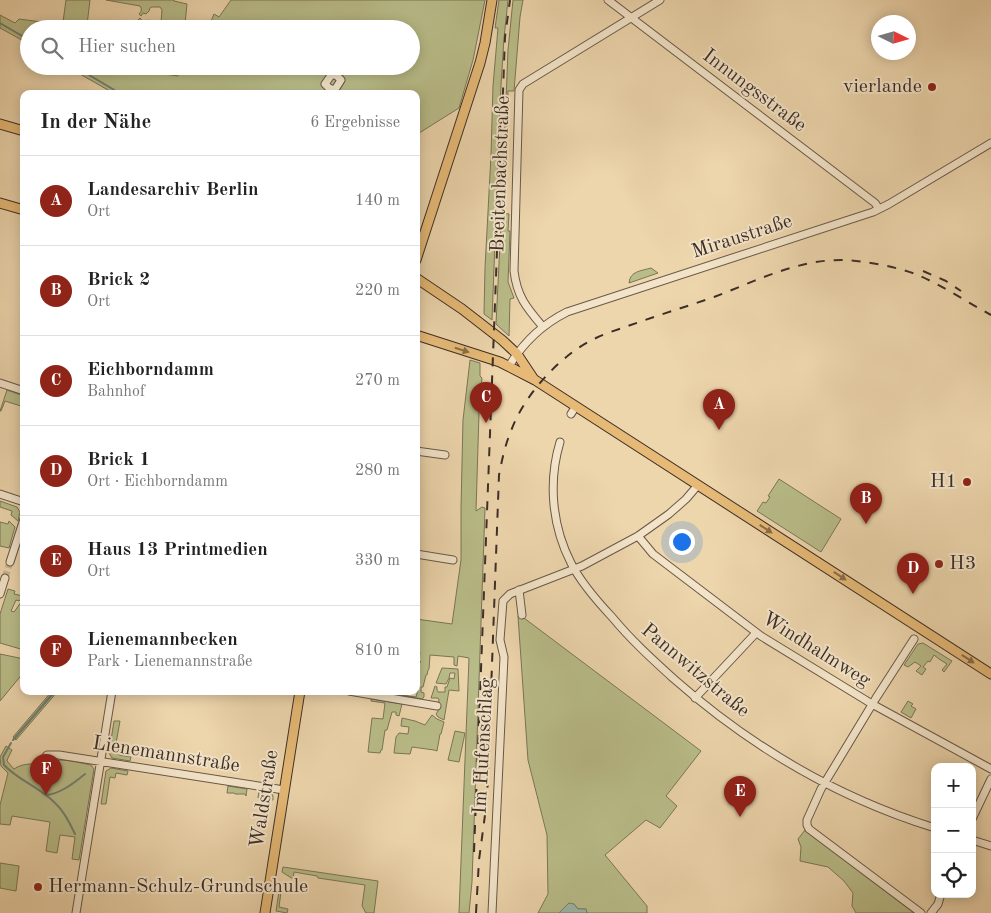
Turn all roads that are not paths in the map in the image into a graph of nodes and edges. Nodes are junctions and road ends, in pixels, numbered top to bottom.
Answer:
1 (492, 0) edge
2 (608, 0) edge
3 (660, 0) edge
4 (631, 18) junction
5 (0, 124) edge
6 (20, 130) edge
7 (991, 143) edge
8 (0, 203) edge
9 (20, 209) edge
10 (879, 209) junction
11 (420, 248) edge
12 (420, 281) edge
13 (542, 327) junction
14 (420, 336) edge
15 (516, 354) junction
16 (510, 366) junction
17 (535, 380) junction
18 (0, 383) edge
19 (20, 390) edge
20 (560, 442) dead end
21 (420, 452) edge
22 (445, 455) dead end
23 (698, 485) junction
24 (0, 494) edge
25 (20, 501) edge
26 (20, 531) edge
27 (638, 536) junction
28 (420, 555) edge
29 (453, 560) dead end
30 (10, 562) tunnel mouth
31 (575, 569) junction
32 (5, 578) dead end
33 (519, 590) junction
34 (0, 594) edge
35 (522, 615) dead end
36 (756, 633) junction
37 (914, 640) dead end
38 (991, 674) edge
39 (111, 695) edge
40 (299, 695) edge
41 (373, 695) edge
42 (695, 698) junction
43 (872, 704) junction
44 (437, 706) dead end
45 (43, 760) dead end
46 (101, 762) junction
47 (991, 769) edge
48 (991, 779) edge
49 (825, 784) junction
50 (284, 790) junction
51 (976, 811) edge
52 (931, 827) edge
53 (976, 841) edge
54 (991, 846) edge
55 (940, 898) edge
56 (76, 913) edge
57 (265, 913) edge
58 (492, 913) edge
59 (921, 913) edge
60 (931, 913) edge

1 - 11 main road
2 - 4 street, Innungsstraße
3 - 4 street, Breitenbachstraße
4 - 10 street, Innungsstraße
4 - 13 street, Breitenbachstraße
5 - 6 main road
7 - 10 street, Miraustraße
8 - 9 main road
10 - 13 street, Miraustraße
12 - 15 main road
13 - 15 street, Miraustraße
14 -> 16 main road
15 - 16 street, Miraustraße
15 - 17 main road
16 - 17 main road
17 - 23 main road
18 - 19 street
20 - 31 street, Pannwitzstraße
21 - 22 street
23 - 27 street, Im Hufenschlag
23 -> 38 main road
24 - 25 street
26 - 30 street
27 - 31 street, Im Hufenschlag
27 - 36 street, Windhalmweg
28 - 29 street
31 - 33 street, Im Hufenschlag
31 - 42 street, Pannwitzstraße
32 - 34 street
33 - 35 street
33 - 58 street, Im Hufenschlag
36 - 42 street
36 - 43 street, Windhalmweg
37 - 43 street
39 - 46 street
40 - 50 main road, Waldstraße
41 - 44 street
42 - 49 street, Pannwitzstraße
43 - 47 street, Windhalmweg
43 - 49 street
45 - 46 street, Lienemannstraße
46 - 50 street, Lienemannstraße
46 - 56 street
48 - 51 street
49 - 52 street, Pannwitzstraße
49 - 59 street
50 - 57 main road, Waldstraße
53 - 54 street
55 - 60 street

